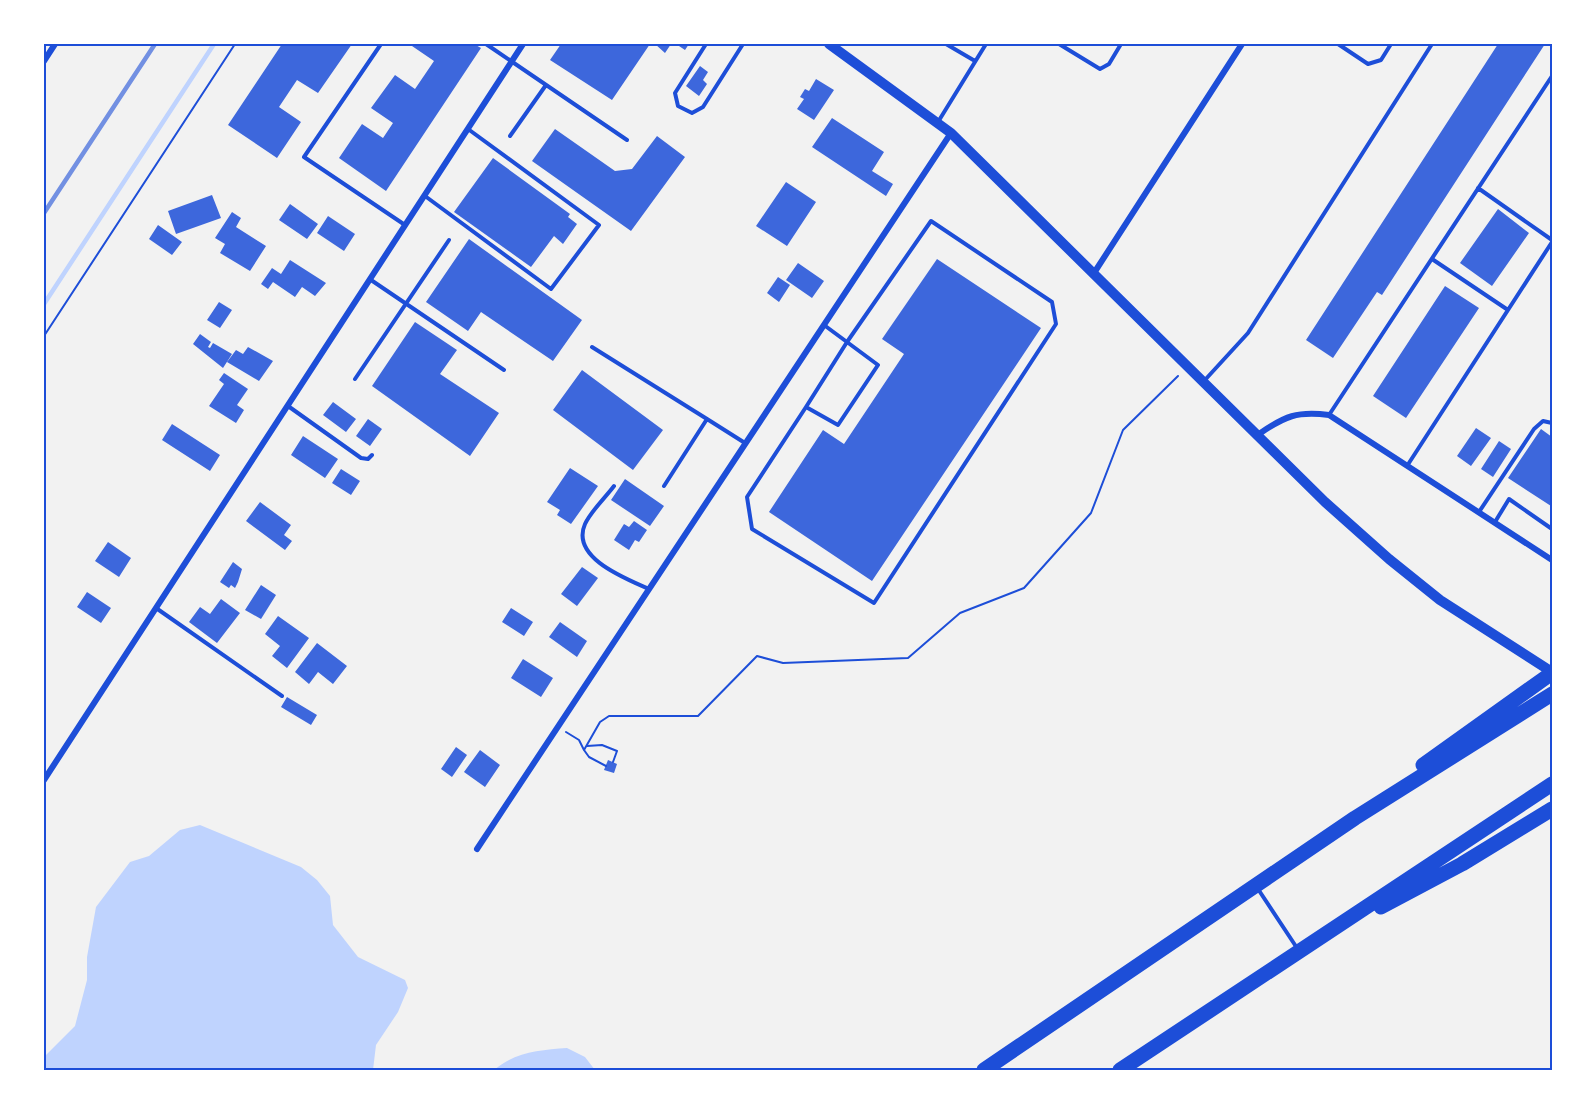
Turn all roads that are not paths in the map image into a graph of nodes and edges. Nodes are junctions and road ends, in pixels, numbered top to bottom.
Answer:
1 (55, 44) edge
2 (381, 44) edge
3 (486, 44) edge
4 (523, 44) edge
5 (706, 44) edge
6 (743, 44) edge
7 (829, 44) edge
8 (946, 44) edge
9 (986, 44) edge
10 (1059, 44) edge
11 (1121, 44) edge
12 (1242, 44) edge
13 (1338, 44) edge
14 (1391, 44) edge
15 (1432, 44) edge
16 (44, 60) edge
17 (512, 61) junction
18 (975, 62) junction
19 (1552, 78) edge
20 (546, 84) junction
21 (938, 123) junction
22 (468, 129) junction
23 (951, 133) junction
24 (510, 136) dead end
25 (627, 140) dead end
26 (1478, 188) junction
27 (425, 196) junction
28 (406, 226) junction
29 (449, 240) dead end
30 (1552, 241) edge
31 (1432, 259) junction
32 (1094, 273) junction
33 (371, 280) junction
34 (406, 303) junction
35 (1508, 310) junction
36 (824, 325) junction
37 (846, 342) junction
38 (592, 347) dead end
39 (504, 370) dead end
40 (355, 379) dead end
41 (1203, 382) junction
42 (288, 406) junction
43 (806, 407) junction
44 (1329, 415) junction
45 (707, 419) junction
46 (1552, 423) edge
47 (1259, 434) junction
48 (745, 443) junction
49 (372, 455) dead end
50 (1407, 466) junction
51 (614, 486) dead end
52 (664, 486) dead end
53 (1479, 513) junction
54 (1494, 522) junction
55 (1552, 529) edge
56 (1552, 559) edge
57 (649, 589) junction
58 (155, 608) junction
59 (1552, 673) edge
60 (1552, 694) edge
61 (282, 696) dead end
62 (44, 780) edge
63 (1552, 784) edge
64 (1379, 803) junction
65 (1552, 809) edge
66 (477, 849) dead end
67 (1256, 886) junction
68 (1299, 951) junction
69 (984, 1071) edge
70 (1120, 1071) edge

1 - 16 street
2 - 28 lane
3 - 17 lane
4 - 17 street
5 - 6 lane
7 - 21 main road
8 - 18 lane
9 - 18 lane
10 - 11 lane
12 - 32 street
13 - 14 lane
15 - 41 lane
17 - 20 lane
17 - 22 street
18 - 21 lane
19 - 26 lane
20 - 24 lane
20 - 25 lane
21 - 23 main road
22 - 27 street
22 - 27 lane
23 - 32 main road
23 - 36 street
26 - 30 lane
26 - 31 lane
27 - 28 street
28 - 33 street
29 - 34 lane
30 - 35 lane
31 - 35 lane
31 - 44 lane
32 - 41 main road
33 - 34 lane
33 - 42 street
34 - 39 lane
34 - 40 lane
35 - 50 lane
36 - 37 lane
36 - 48 street
37 - 43 lane
37 - 43 lane
37 - 43 lane
38 - 45 lane
41 - 47 main road
42 - 49 lane
42 - 58 street
44 - 47 street
44 - 50 street
45 - 48 lane
45 - 52 lane
46 - 53 lane
47 - 59 main road
48 - 57 street
50 - 53 street
51 - 57 lane
53 - 54 street
54 - 55 lane
54 - 56 street
57 - 66 street
58 - 61 lane
58 - 62 street
59 - 64 highway
60 - 64 highway
63 - 68 highway
64 - 67 highway
65 - 68 highway
67 - 68 lane
67 - 69 highway
68 - 70 highway

